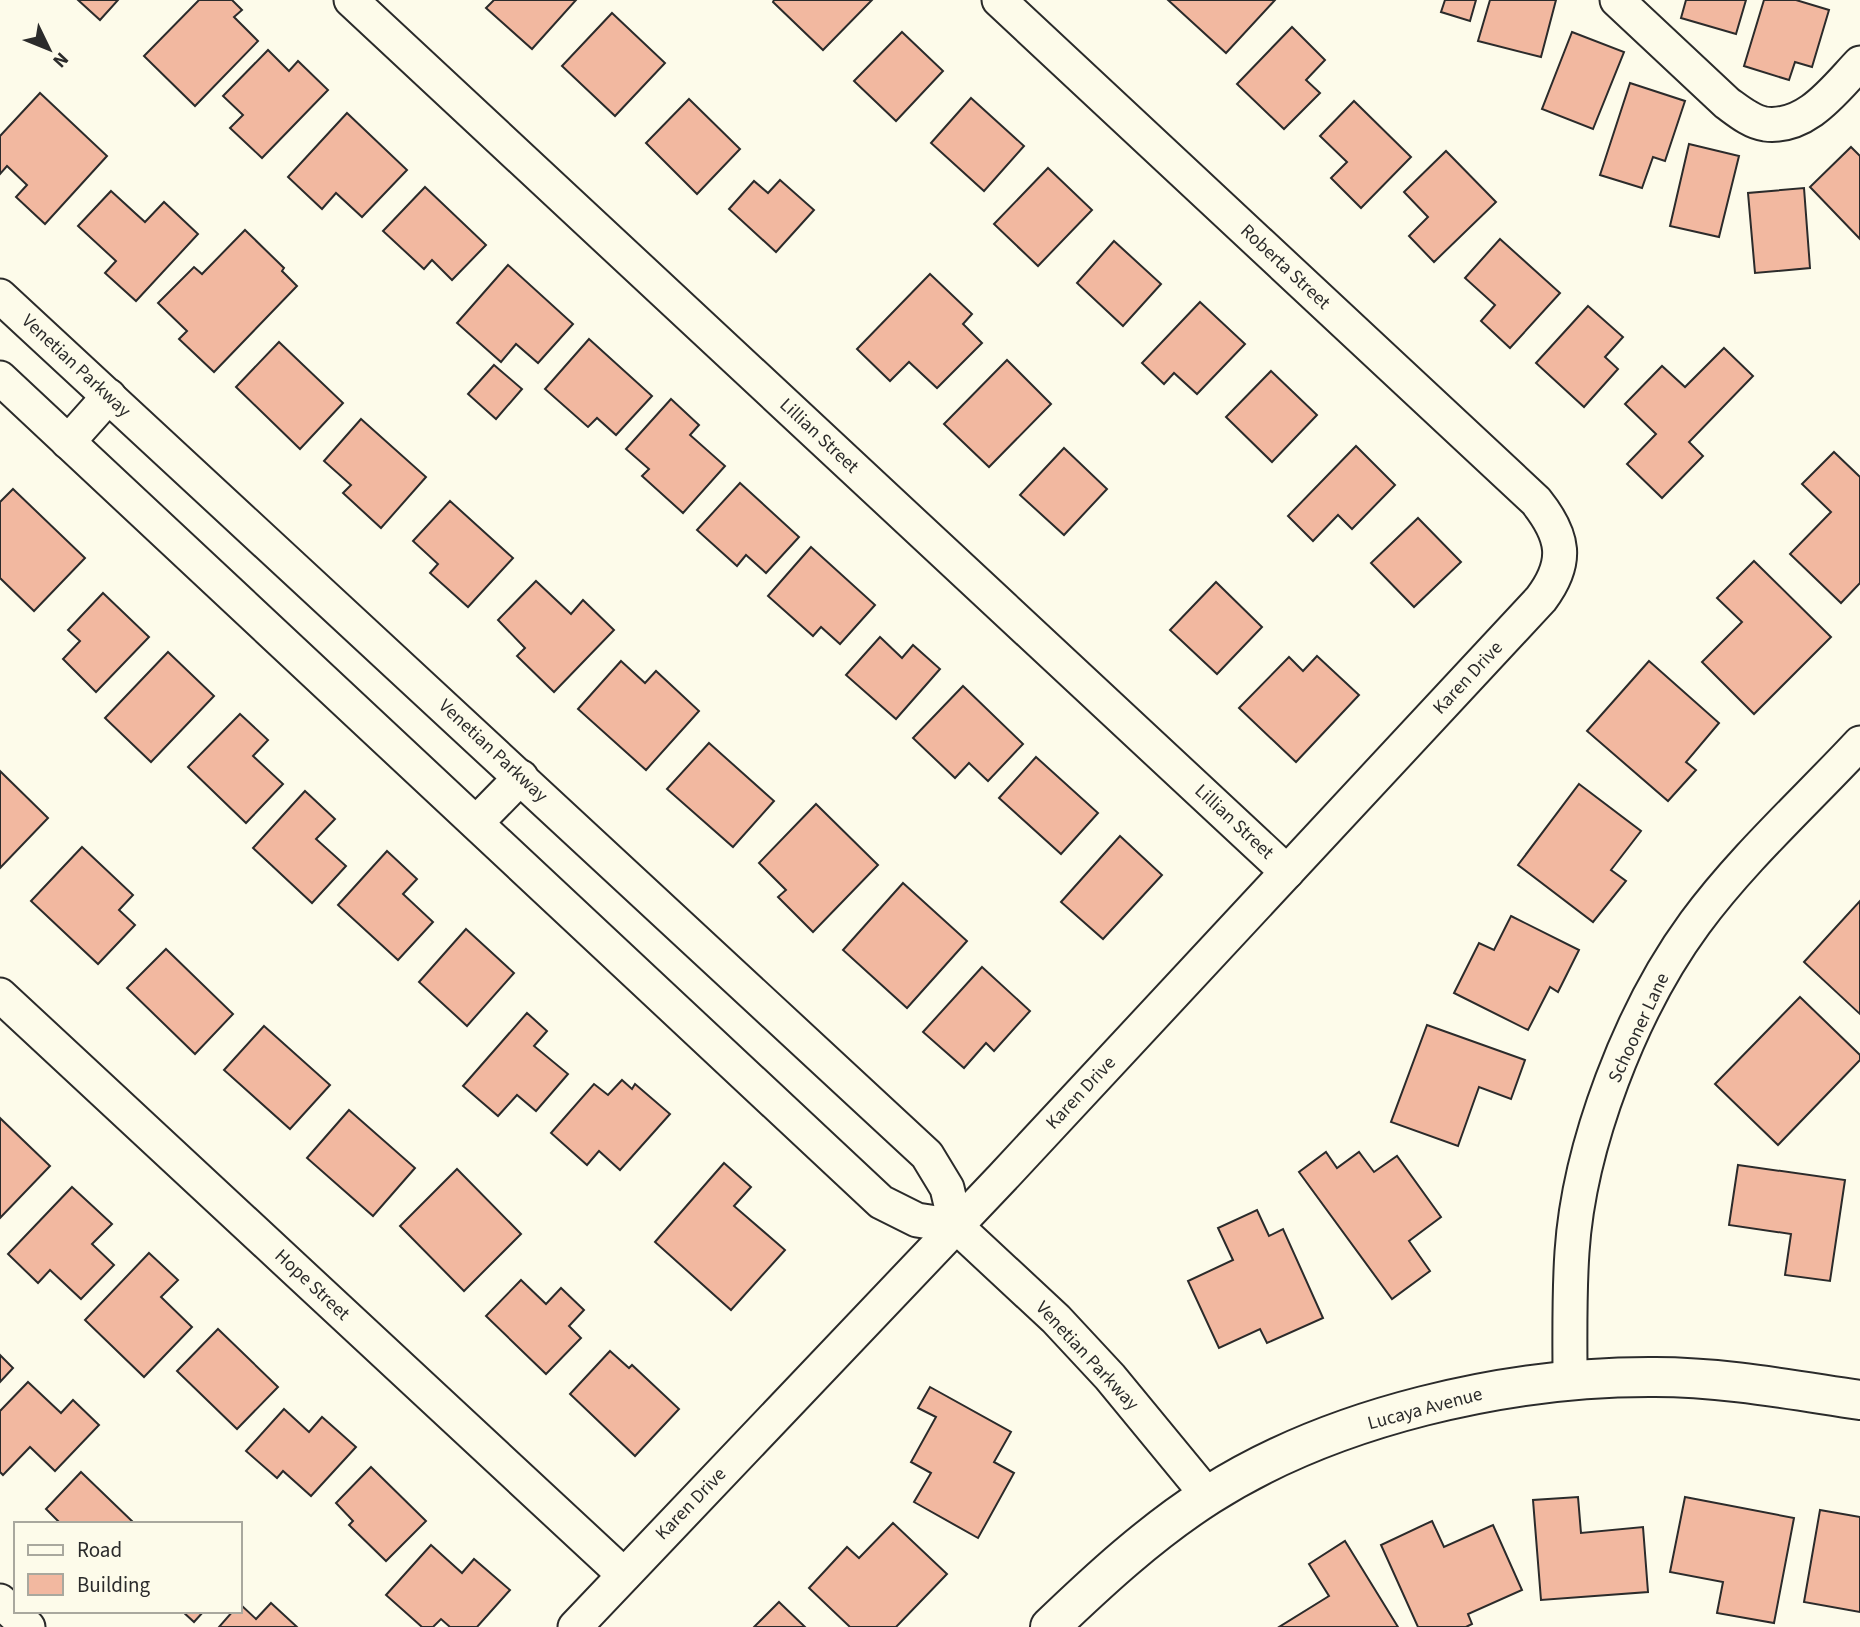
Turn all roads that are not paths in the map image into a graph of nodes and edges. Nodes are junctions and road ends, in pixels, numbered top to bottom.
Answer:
1 (351, 0) edge
2 (999, 0) edge
3 (1617, 0) edge
4 (1860, 63) edge
5 (0, 296) edge
6 (0, 379) edge
7 (109, 396) junction
8 (68, 442) junction
9 (1560, 544) joint
10 (1859, 746) edge
11 (521, 777) junction
12 (477, 822) junction
13 (1287, 872) junction
14 (0, 995) edge
15 (956, 1226) junction
16 (1570, 1380) junction
17 (1860, 1400) edge
18 (1208, 1496) junction
19 (624, 1575) junction
20 (0, 1601) edge
21 (28, 1627) edge
22 (575, 1627) edge
23 (1050, 1627) edge

1 - 13 street, Lillian Street
2 - 9 street, Roberta Street
3 - 4 street
5 - 7 street, Venetian Parkway
6 - 8 street
7 - 8 street
7 - 11 street, Venetian Parkway
8 - 12 street
9 - 13 street, Karen Drive
10 - 16 street, Schooner Lane
11 - 12 street
11 - 15 street, Venetian Parkway
12 - 15 street
13 - 15 street, Karen Drive
14 - 19 street, Hope Street
15 - 18 street, Venetian Parkway
15 - 19 street, Karen Drive
16 - 17 street, Lucaya Avenue
16 - 18 street, Lucaya Avenue
18 - 23 street, Lucaya Avenue
19 - 22 street, Karen Drive
20 - 21 street

